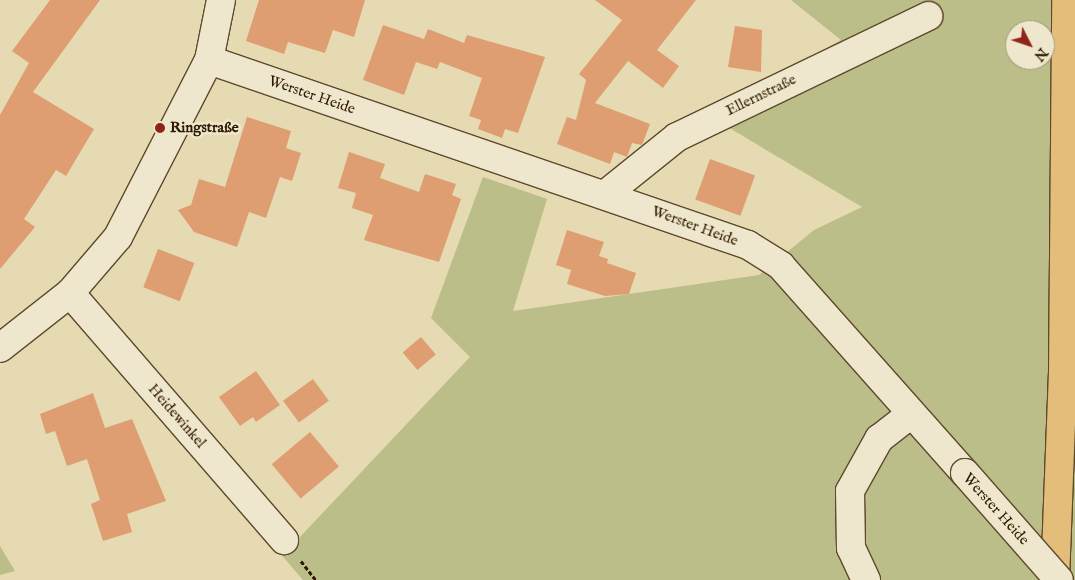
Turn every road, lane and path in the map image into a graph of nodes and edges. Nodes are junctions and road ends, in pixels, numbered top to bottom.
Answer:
1 (221, 0) edge
2 (1066, 0) edge
3 (928, 16) dead end
4 (208, 60) junction
5 (606, 194) junction
6 (70, 293) junction
7 (0, 348) edge
8 (910, 415) junction
9 (284, 540) dead end
10 (866, 580) edge
11 (1055, 580) edge
12 (1059, 580) edge

1 - 4 street
2 - 11 highway
3 - 5 street, Ellernstraße
4 - 5 street, Werster Heide
4 - 6 street
5 - 8 street, Werster Heide
6 - 7 street
6 - 9 street, Heidewinkel
8 - 10 street
8 - 12 street, Werster Heide, bridge

